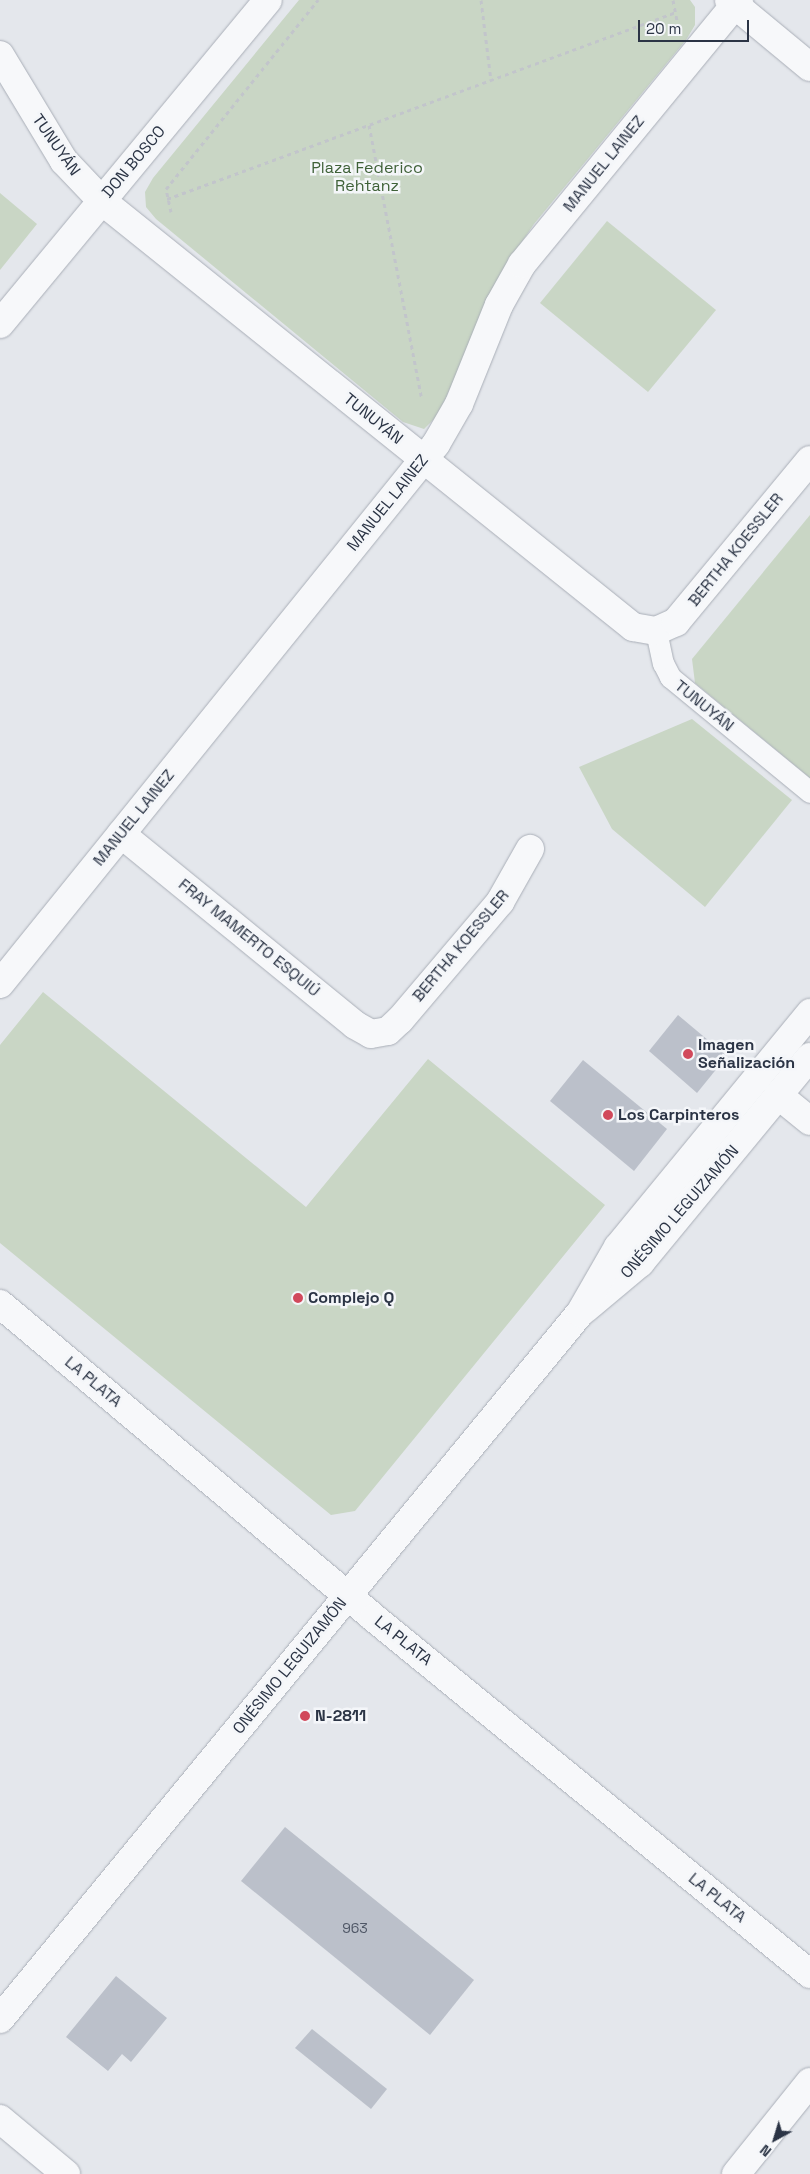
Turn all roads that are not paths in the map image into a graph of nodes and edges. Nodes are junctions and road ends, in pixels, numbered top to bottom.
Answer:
1 (268, 0) edge
2 (734, 2) edge
3 (0, 55) edge
4 (810, 67) edge
5 (102, 201) junction
6 (0, 324) edge
7 (424, 460) junction
8 (810, 460) edge
9 (656, 632) junction
10 (810, 792) edge
11 (121, 834) junction
12 (530, 849) dead end
13 (0, 984) edge
14 (810, 1013) edge
15 (380, 1034) joint
16 (810, 1057) edge
17 (778, 1095) junction
18 (810, 1121) edge
19 (0, 1304) edge
20 (580, 1313) junction
21 (348, 1595) junction
22 (810, 1974) edge
23 (0, 2019) edge
24 (810, 2082) edge
25 (0, 2119) edge
26 (66, 2174) edge
27 (736, 2174) edge

1 - 5 street, DON BOSCO
2 - 4 street
2 - 7 street, MANUEL LAINEZ
3 - 5 street, TUNUYÁN
5 - 6 street, DON BOSCO
5 - 7 street, TUNUYÁN
7 - 9 street, TUNUYÁN
7 - 11 street, MANUEL LAINEZ
8 - 9 street, BERTHA KOESSLER
9 - 10 street, TUNUYÁN
11 - 13 street, MANUEL LAINEZ
11 - 15 street, FRAY MAMERTO ESQUIÚ
12 - 15 street, BERTHA KOESSLER
14 - 20 street, ONÉSIMO LEGUIZAMÓN
16 - 17 street, ONÉSIMO LEGUIZAMÓN
17 - 18 street
17 - 20 street, ONÉSIMO LEGUIZAMÓN
19 - 21 street, LA PLATA
20 - 21 street, ONÉSIMO LEGUIZAMÓN
21 - 22 street, LA PLATA
21 - 23 street, ONÉSIMO LEGUIZAMÓN
24 - 27 street
25 - 26 street

